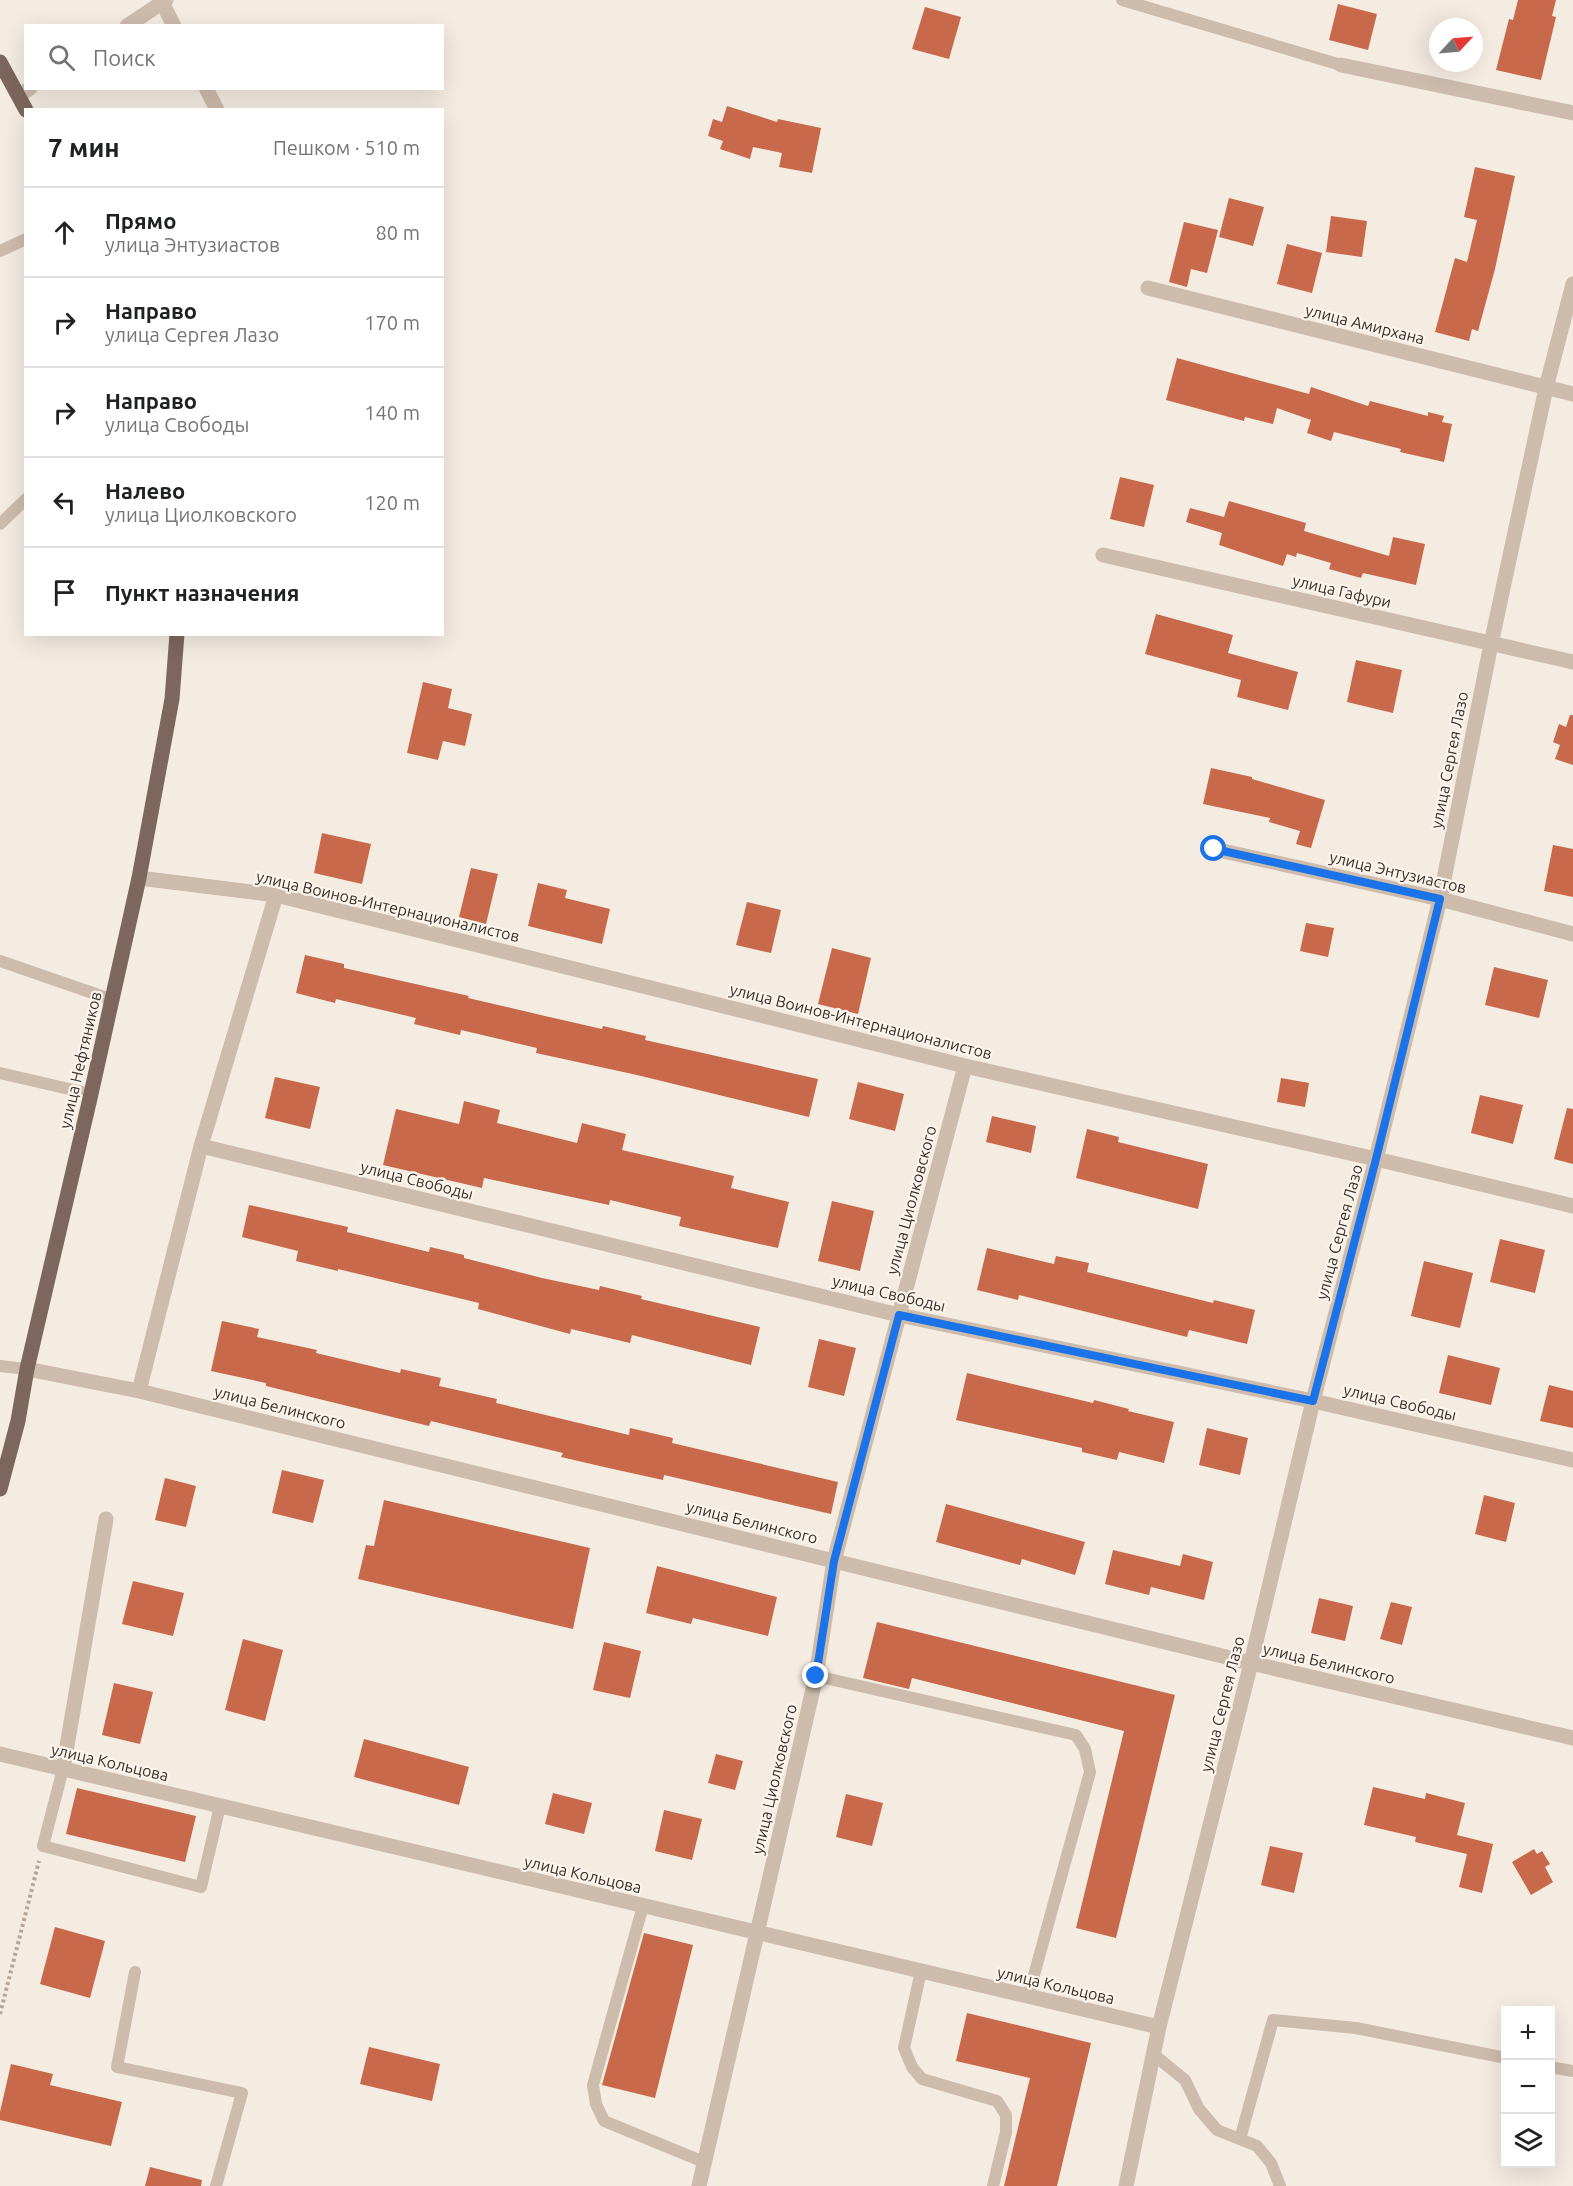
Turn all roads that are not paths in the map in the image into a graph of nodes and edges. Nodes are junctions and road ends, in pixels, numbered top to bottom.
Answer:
1 (1122, 0) edge
2 (163, 1) edge
3 (130, 24) edge
4 (173, 24) edge
5 (0, 62) edge
6 (1341, 65) joint
7 (207, 90) edge
8 (25, 98) edge
9 (216, 108) edge
10 (1573, 113) edge
11 (24, 240) edge
12 (0, 251) edge
13 (1573, 284) edge
14 (1148, 288) dead end
15 (1546, 388) junction
16 (1573, 394) edge
17 (24, 501) edge
18 (0, 524) edge
19 (1102, 555) dead end
20 (177, 636) edge
21 (1491, 644) junction
22 (1573, 662) edge
23 (1214, 849) dead end
24 (139, 878) junction
25 (276, 895) junction
26 (1440, 899) junction
27 (1573, 934) edge
28 (0, 961) edge
29 (113, 1000) junction
30 (966, 1066) junction
31 (0, 1073) edge
32 (91, 1094) junction
33 (201, 1146) junction
34 (1376, 1159) junction
35 (1573, 1206) edge
36 (899, 1315) junction
37 (0, 1366) edge
38 (27, 1369) junction
39 (139, 1391) junction
40 (1313, 1401) junction
41 (1573, 1460) edge
42 (0, 1489) edge
43 (106, 1518) dead end
44 (834, 1561) junction
45 (1251, 1663) junction
46 (816, 1676) junction
47 (1573, 1738) edge
48 (0, 1754) edge
49 (63, 1769) junction
50 (220, 1806) junction
51 (643, 1906) junction
52 (757, 1933) junction
53 (921, 1971) junction
54 (135, 1972) dead end
55 (1028, 1997) junction
56 (1159, 2027) junction
57 (1153, 2054) junction
58 (1501, 2057) edge
59 (1555, 2068) edge
60 (1573, 2071) edge
61 (1240, 2139) junction
62 (704, 2162) junction
63 (1128, 2185) edge
64 (216, 2186) edge
65 (699, 2186) edge
66 (993, 2186) edge
67 (1280, 2186) edge

1 - 6 lane
2 - 3 street
2 - 4 street
5 - 8 main road
6 - 10 street
7 - 9 street
11 - 12 lane
13 - 15 street, улица Сергея Лазо
14 - 15 street, улица Амирхана
15 - 16 street, улица Амирхана
15 - 21 street, улица Сергея Лазо
17 - 18 lane
19 - 21 street, улица Гафури
20 - 24 main road, улица Нефтяников
21 - 22 street, улица Гафури
21 - 26 street, улица Сергея Лазо
23 - 26 street, улица Энтузиастов
24 - 25 street, улица Воинов-Интернационалистов
24 - 29 main road, улица Нефтяников
25 - 30 street, улица Воинов-Интернационалистов
25 - 33 street
26 - 27 street, улица Энтузиастов
26 - 34 street, улица Сергея Лазо
28 - 29 lane
29 - 32 main road, улица Нефтяников
30 - 34 street, улица Воинов-Интернационалистов
30 - 36 street, улица Циолковского
31 - 32 lane
32 - 38 main road, улица Нефтяников
33 - 36 street, улица Свободы
33 - 39 street
34 - 35 street, улица Воинов-Интернационалистов
34 - 40 street, улица Сергея Лазо
36 - 40 street, улица Свободы
36 - 44 street, улица Циолковского
37 - 38 lane
38 - 39 street, улица Белинского
38 - 42 main road, улица Нефтяников
39 - 44 street, улица Белинского
40 - 41 street, улица Свободы
40 - 45 street, улица Сергея Лазо
43 - 49 street
44 - 45 street, улица Белинского
44 - 46 street, улица Циолковского
45 - 47 street, улица Белинского
45 - 56 street, улица Сергея Лазо
46 - 52 street, улица Циолковского
46 - 55 lane
48 - 49 street, улица Кольцова
49 - 50 street, улица Кольцова
49 - 50 lane
50 - 51 street, улица Кольцова
51 - 52 street, улица Кольцова
51 - 62 lane
52 - 53 street, улица Кольцова
52 - 62 street, улица Циолковского
53 - 55 street, улица Кольцова
53 - 66 lane
54 - 64 lane
55 - 56 street, улица Кольцова
56 - 57 street, улица Сергея Лазо
57 - 61 lane
57 - 63 street, улица Сергея Лазо
58 - 61 lane
59 - 60 lane
61 - 67 lane
62 - 65 street, улица Циолковского

